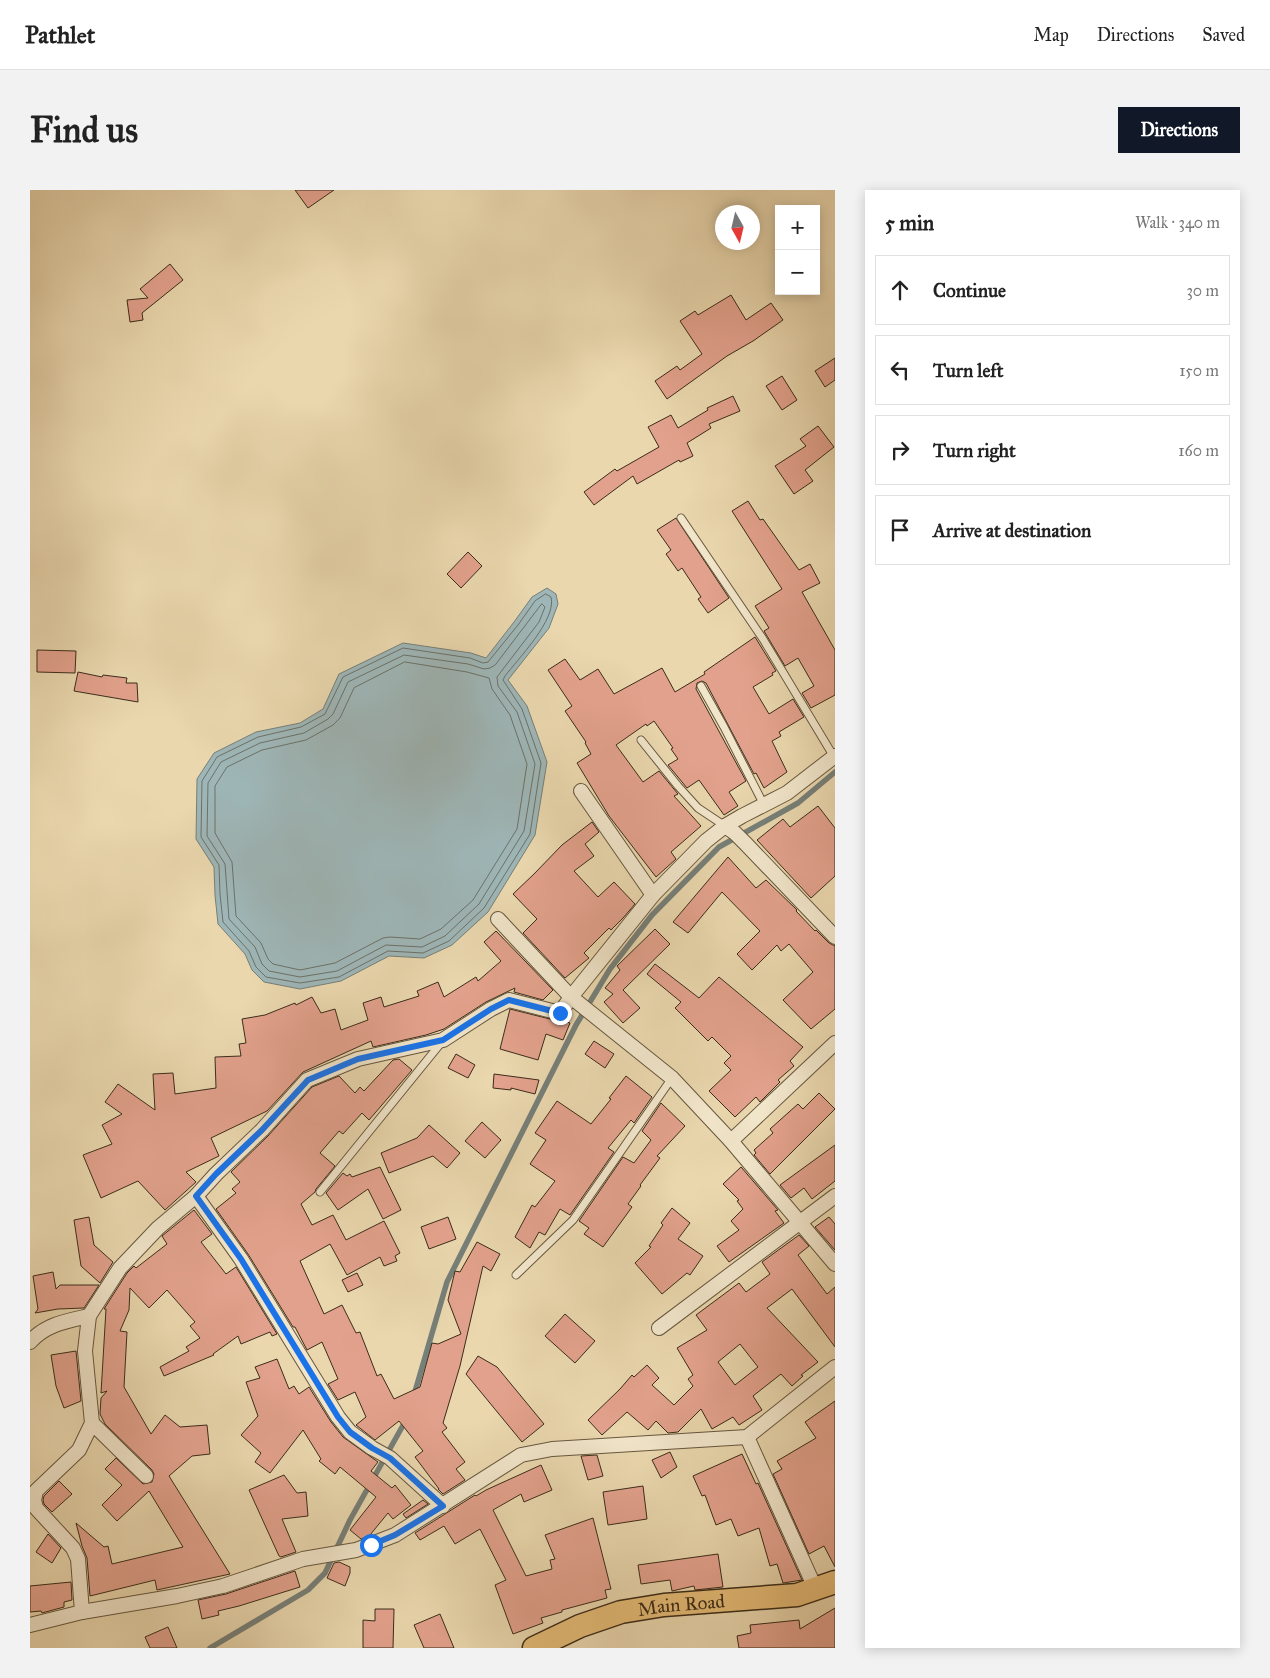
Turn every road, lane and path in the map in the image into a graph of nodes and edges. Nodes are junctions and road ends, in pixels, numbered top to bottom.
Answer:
1 (681, 518) dead end
2 (701, 686) dead end
3 (641, 740) dead end
4 (834, 757) edge
5 (581, 790) dead end
6 (764, 806) junction
7 (730, 829) junction
8 (653, 895) junction
9 (498, 919) dead end
10 (835, 937) edge
11 (575, 1001) junction
12 (443, 1040) junction
13 (835, 1043) edge
14 (672, 1078) junction
15 (731, 1141) junction
16 (320, 1192) dead end
17 (196, 1196) junction
18 (835, 1196) edge
19 (801, 1223) junction
20 (835, 1264) edge
21 (516, 1275) dead end
22 (89, 1316) junction
23 (659, 1328) dead end
24 (30, 1342) edge
25 (835, 1367) edge
26 (92, 1423) junction
27 (747, 1437) junction
28 (146, 1476) dead end
29 (443, 1506) junction
30 (826, 1586) edge
31 (82, 1612) junction
32 (30, 1625) edge
33 (534, 1648) edge

1 - 4 lane
2 - 6 lane
3 - 7 lane
4 - 6 street
5 - 8 street
6 - 7 street
7 - 8 street
7 - 10 street
8 - 11 street
9 - 11 street
11 - 12 street
11 - 14 street
12 - 16 lane
12 - 17 street
13 - 15 street
14 - 15 street
14 - 21 lane
15 - 19 street
17 - 22 street
17 - 29 street
18 - 19 street
19 - 20 street
19 - 23 street
22 - 24 street
22 - 26 street
25 - 27 street
26 - 28 street
26 - 31 street
27 - 29 street
27 - 30 street
29 - 31 street
30 - 33 main road, Main Road
31 - 32 street

